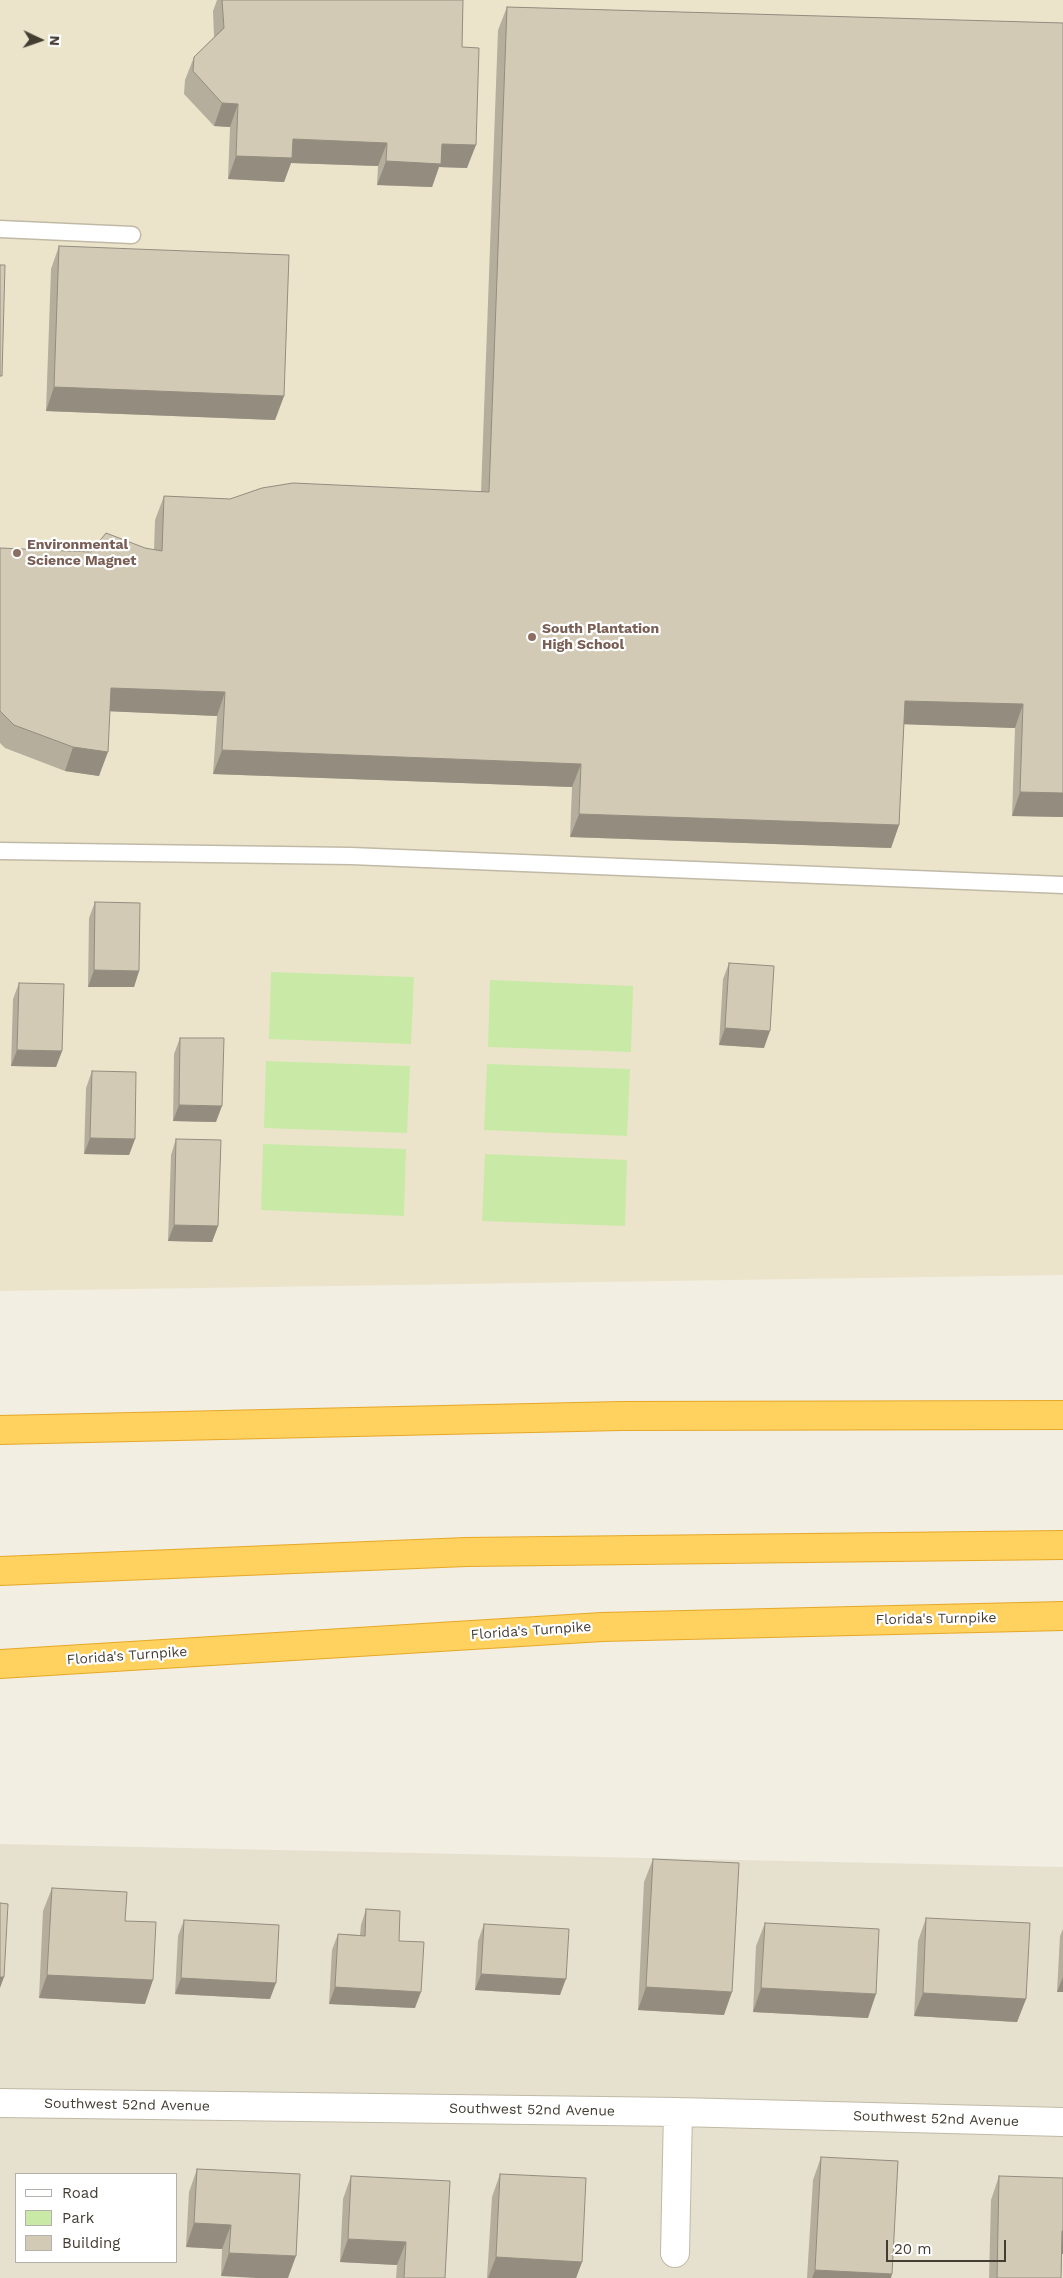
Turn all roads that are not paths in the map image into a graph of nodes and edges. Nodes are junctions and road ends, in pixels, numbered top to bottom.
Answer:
1 (0, 229) edge
2 (132, 235) dead end
3 (0, 851) edge
4 (1063, 885) edge
5 (1063, 1415) edge
6 (0, 1430) edge
7 (1063, 1544) edge
8 (0, 1571) edge
9 (1063, 1616) edge
10 (0, 1664) edge
11 (0, 2103) edge
12 (678, 2112) junction
13 (1063, 2122) edge
14 (675, 2253) dead end

1 - 2 lane
3 - 4 lane
5 - 6 highway
7 - 8 highway
9 - 10 highway, Florida's Turnpike
11 - 12 street, Southwest 52nd Avenue
12 - 13 street, Southwest 52nd Avenue
12 - 14 street

